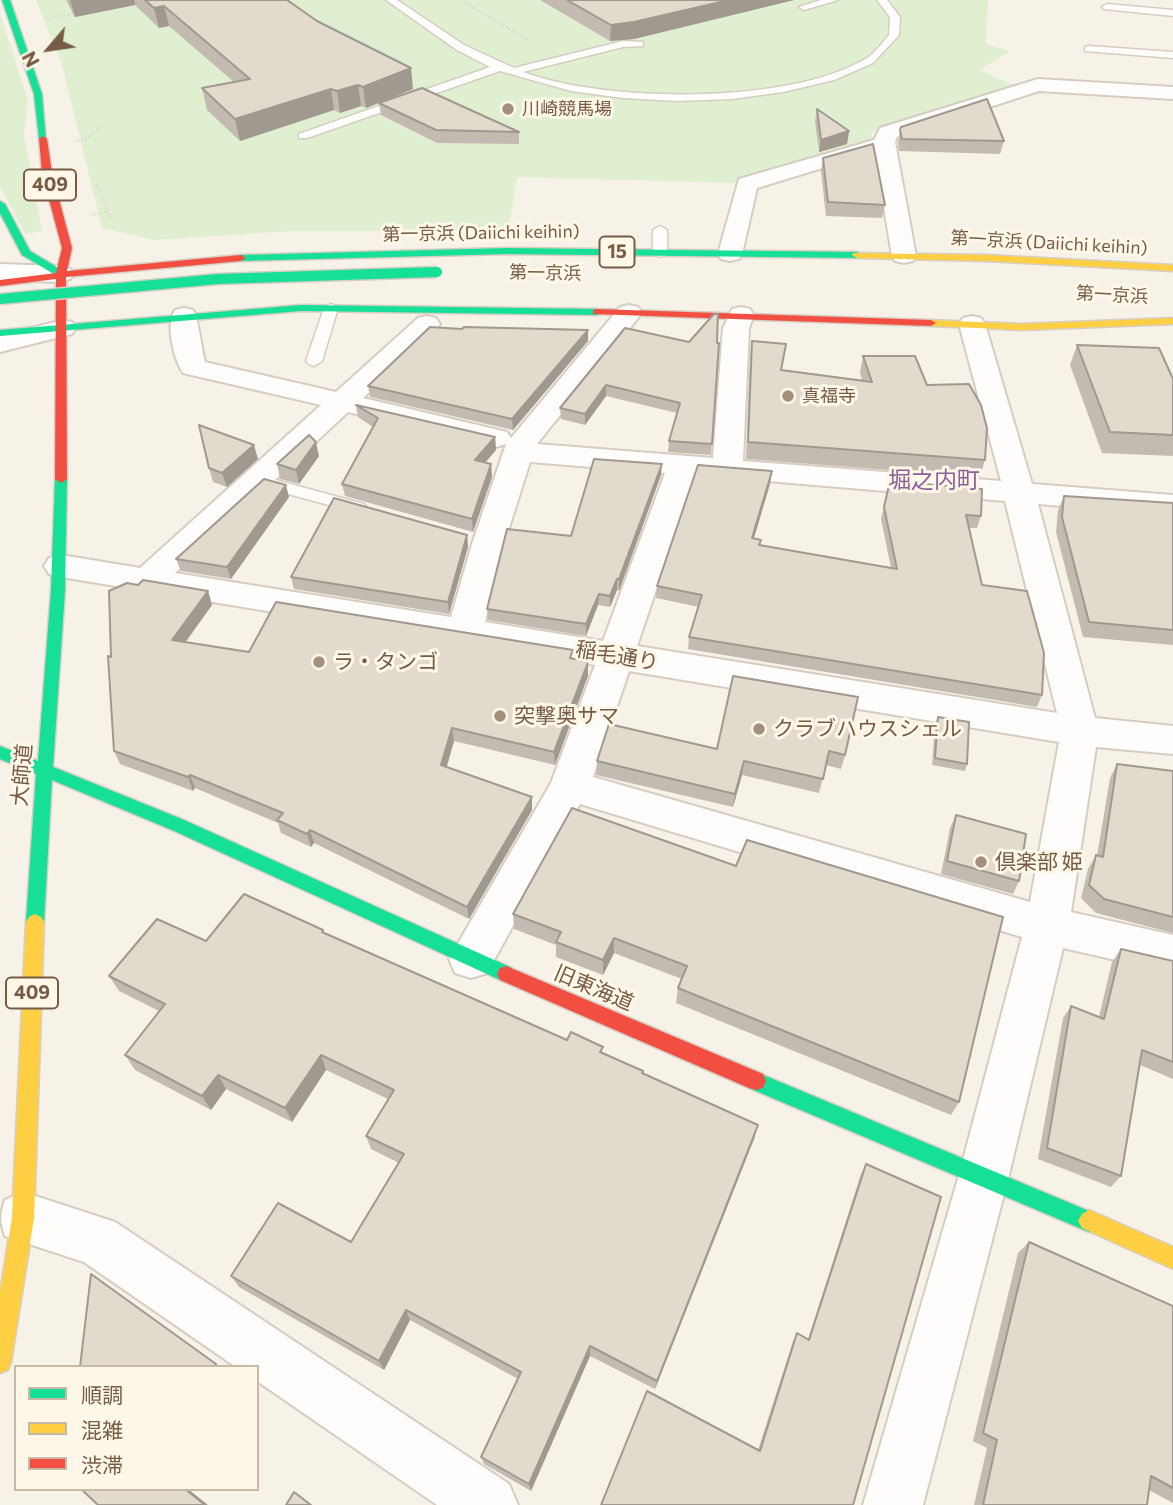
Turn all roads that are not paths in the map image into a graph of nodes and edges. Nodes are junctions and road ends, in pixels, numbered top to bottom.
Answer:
1 (6, 0) edge
2 (391, 0) edge
3 (833, 0) edge
4 (882, 0) edge
5 (804, 7) dead end
6 (1107, 7) dead end
7 (1173, 13) edge
8 (639, 44) edge
9 (1089, 49) dead end
10 (1173, 55) edge
11 (500, 67) junction
12 (515, 72) junction
13 (1173, 93) edge
14 (303, 136) dead end
15 (884, 142) junction
16 (0, 204) edge
17 (660, 230) dead end
18 (660, 253) junction
19 (730, 254) junction
20 (904, 256) junction
21 (1173, 268) edge
22 (0, 272) edge
23 (457, 272) dead end
24 (887, 272) dead end
25 (61, 274) junction
26 (0, 283) edge
27 (382, 290) dead end
28 (0, 299) edge
29 (331, 308) junction
30 (1041, 310) dead end
31 (35, 312) dead end
32 (629, 313) junction
33 (741, 315) junction
34 (184, 316) junction
35 (1173, 319) edge
36 (427, 324) dead end
37 (972, 324) junction
38 (63, 328) junction
39 (0, 333) edge
40 (0, 344) edge
41 (314, 361) dead end
42 (345, 401) junction
43 (521, 448) junction
44 (683, 465) junction
45 (727, 469) junction
46 (257, 480) junction
47 (1019, 493) junction
48 (1173, 505) edge
49 (373, 512) edge
50 (61, 566) junction
51 (147, 580) junction
52 (465, 630) junction
53 (614, 656) junction
54 (1080, 731) junction
55 (1173, 740) edge
56 (0, 752) edge
57 (44, 768) junction
58 (570, 786) junction
59 (1047, 926) junction
60 (1173, 954) edge
61 (471, 959) junction
62 (984, 1175) junction
63 (23, 1218) junction
64 (1173, 1258) edge
65 (0, 1362) edge
66 (488, 1505) edge
67 (893, 1505) edge

1 - 25 main road, 大師道 / 409
2 - 11 lane
3 - 5 lane
4 - 12 lane
6 - 7 lane
8 - 12 lane
9 - 10 lane
11 - 12 lane
11 - 14 lane
13 - 15 street
15 - 19 street
15 - 20 street
16 - 25 main road, 409
17 - 18 lane
18 - 19 main road, 第一京浜 (Daiichi keihin) / 15
18 - 25 main road, 第一京浜 (Daiichi keihin) / 15
19 - 20 main road, 第一京浜 (Daiichi keihin) / 15
20 - 21 main road, 第一京浜 (Daiichi keihin) / 15
21 - 24 main road, 第一京浜 / 15
22 - 25 street
23 - 28 main road, bridge
25 - 26 main road, 第一京浜 (Daiichi keihin) / 15
25 - 38 main road, 大師道 / 409
27 - 31 main road
29 - 32 main road
29 - 34 main road
29 - 41 lane
30 - 35 main road, 第一京浜
32 - 33 main road
32 - 43 street
33 - 37 main road
33 - 45 street
34 - 38 main road
34 - 42 street
35 - 37 main road
36 - 42 street
37 - 47 street
38 - 39 main road
38 - 40 street
38 - 50 main road, 大師道 / 409
42 - 43 street
42 - 46 street
43 - 44 street
43 - 52 street
44 - 45 street
44 - 53 street
45 - 47 street
46 - 49 lane
46 - 51 street
47 - 48 street
47 - 54 street
50 - 51 street, 稲毛通り
50 - 57 main road, 大師道 / 409
51 - 52 street, 稲毛通り
52 - 53 street, 稲毛通り
53 - 54 street, 稲毛通り
53 - 58 street
54 - 55 street, 稲毛通り
54 - 59 street
56 - 57 main road, 旧東海道
57 - 61 main road, 旧東海道
57 - 63 main road, 大師道 / 409
58 - 59 street
58 - 61 street
59 - 60 street
59 - 62 street
61 - 62 main road, 旧東海道
62 - 64 main road, 旧東海道
62 - 67 street
63 - 65 main road, 大師道 / 409
63 - 66 street

